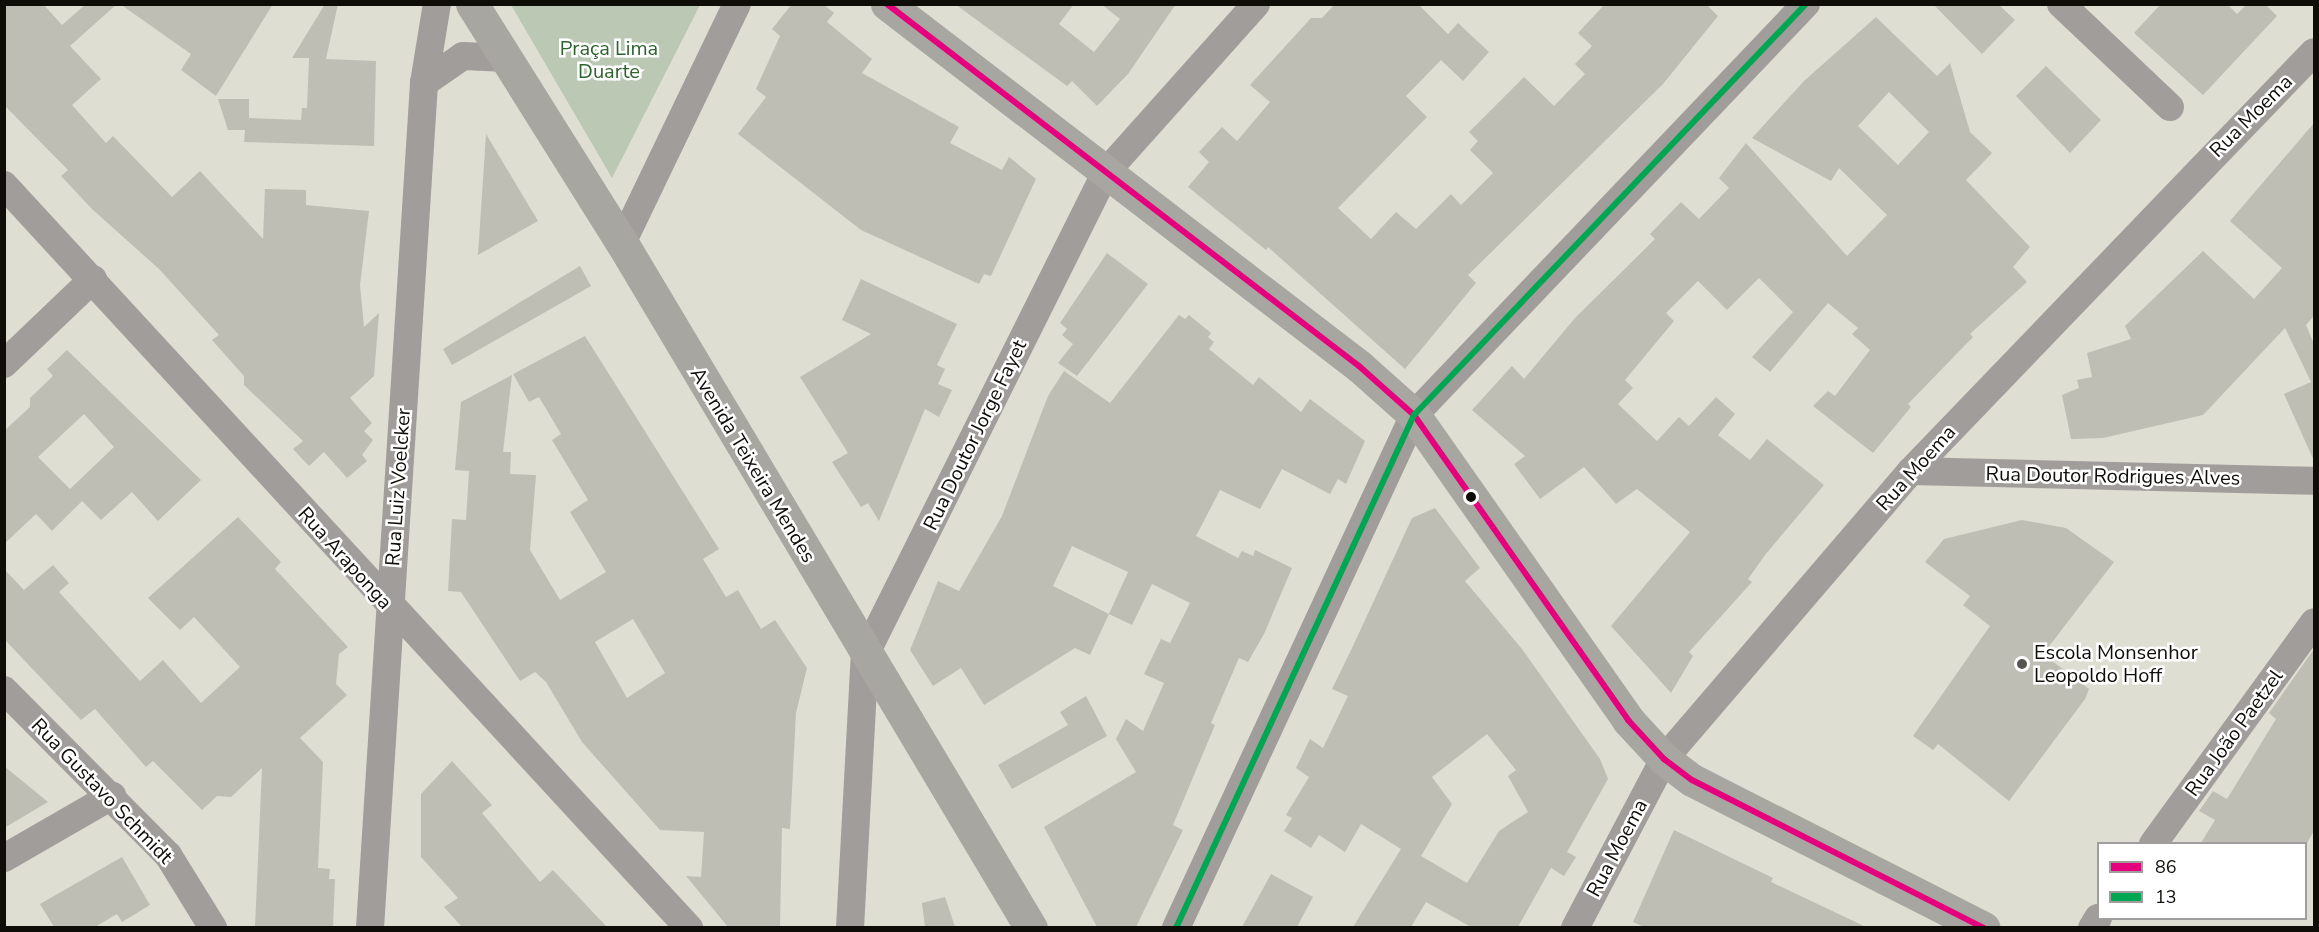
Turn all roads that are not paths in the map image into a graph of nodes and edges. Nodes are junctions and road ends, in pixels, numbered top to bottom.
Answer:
1 (437, 4) edge
2 (472, 4) edge
3 (737, 4) edge
4 (887, 4) edge
5 (1256, 4) edge
6 (1806, 4) edge
7 (2061, 4) edge
8 (2314, 52) edge
9 (507, 57) junction
10 (424, 83) junction
11 (2170, 107) dead end
12 (1106, 172) junction
13 (4, 185) edge
14 (622, 243) junction
15 (93, 279) junction
16 (4, 364) edge
17 (1414, 415) junction
18 (1911, 471) junction
19 (2314, 481) edge
20 (390, 609) junction
21 (2314, 622) edge
22 (865, 656) junction
23 (4, 690) edge
24 (1664, 759) junction
25 (112, 796) junction
26 (2154, 842) edge
27 (4, 858) edge
28 (213, 927) edge
29 (370, 927) edge
30 (689, 927) edge
31 (850, 927) edge
32 (1031, 927) edge
33 (1176, 927) edge
34 (1575, 927) edge
35 (1984, 927) edge

1 - 10 street, Rua Luiz Voelcker
2 - 9 street, Avenida Teixeira Mendes
3 - 14 street
4 - 12 street
5 - 12 street, Rua Doutor Jorge Fayet
6 - 17 street
7 - 11 street
8 - 18 street, Rua Moema
9 - 10 street
9 - 14 street, Avenida Teixeira Mendes
10 - 20 street, Rua Luiz Voelcker
12 - 17 street
12 - 22 street, Rua Doutor Jorge Fayet
13 - 15 street, Rua Araponga
14 - 22 street, Avenida Teixeira Mendes
15 - 16 street
15 - 20 street, Rua Araponga
17 - 24 street
17 - 33 street
18 - 19 street, Rua Doutor Rodrigues Alves
18 - 24 street, Rua Moema
20 - 29 street, Rua Luiz Voelcker
20 - 30 street, Rua Araponga
21 - 26 street, Rua João Paetzel
22 - 31 street, Rua Doutor Jorge Fayet
22 - 32 street, Avenida Teixeira Mendes
23 - 25 street, Rua Gustavo Schmidt
24 - 34 street, Rua Moema
24 - 35 street
25 - 27 street
25 - 28 street, Rua Gustavo Schmidt

